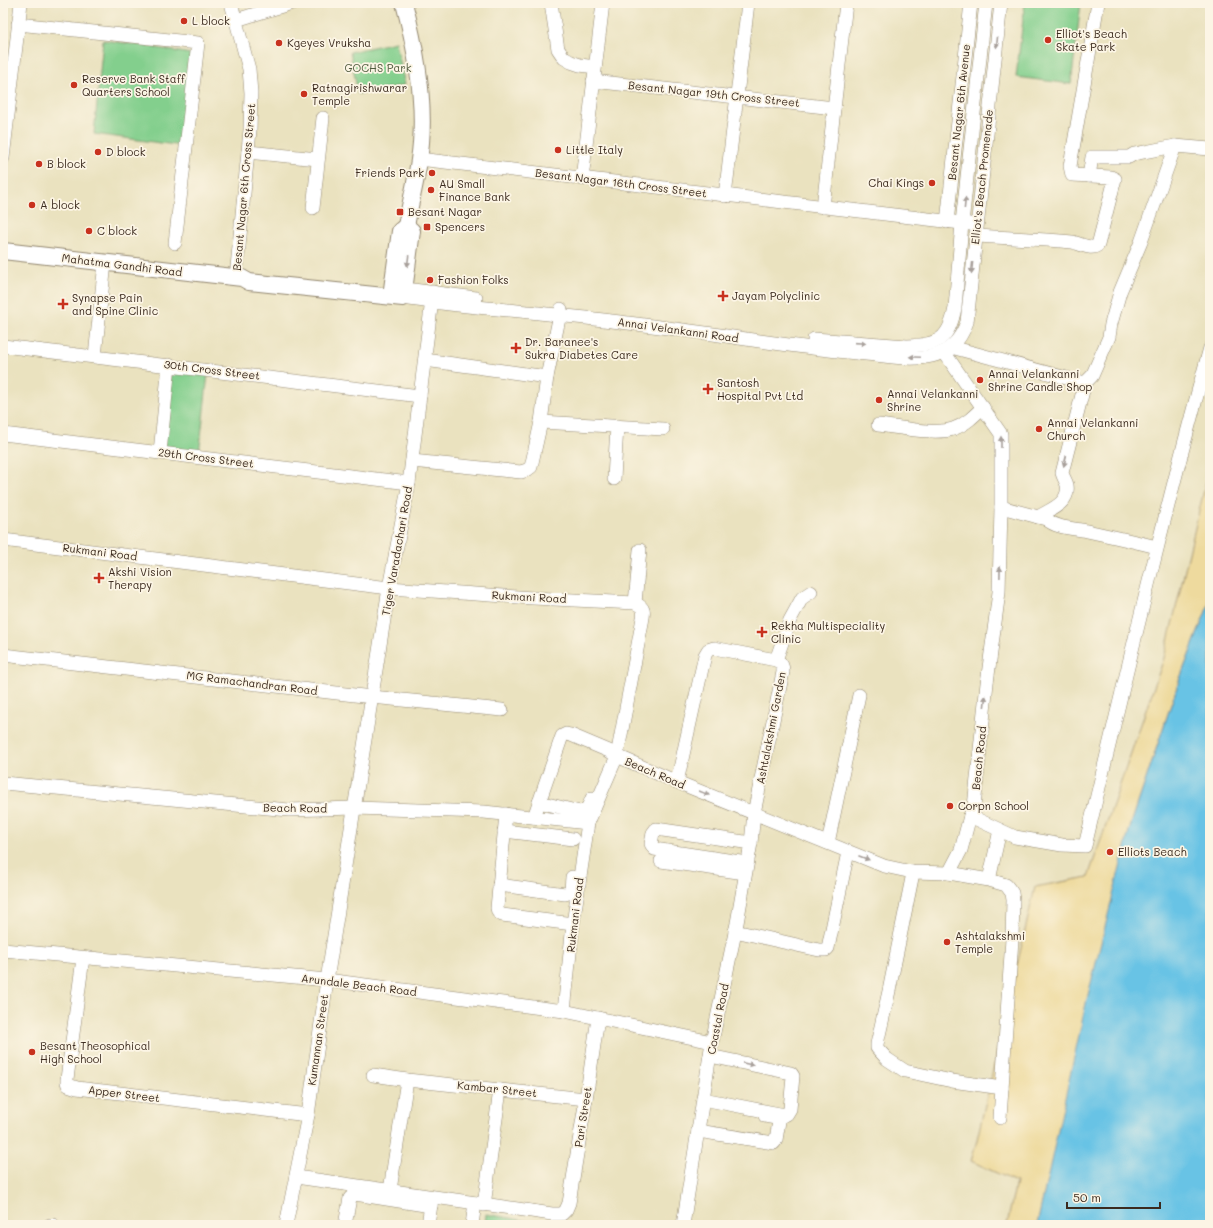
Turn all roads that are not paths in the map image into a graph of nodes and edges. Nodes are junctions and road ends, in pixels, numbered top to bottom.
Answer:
1 (21, 3) edge
2 (231, 3) edge
3 (292, 3) edge
4 (404, 3) edge
5 (551, 3) edge
6 (603, 3) edge
7 (748, 3) edge
8 (846, 3) edge
9 (971, 3) edge
10 (986, 3) edge
11 (1002, 3) edge
12 (1098, 3) edge
13 (236, 20) junction
14 (18, 24) junction
15 (595, 67) junction
16 (593, 81) junction
17 (737, 97) junction
18 (834, 108) junction
19 (323, 118) dead end
20 (1175, 146) junction
21 (1210, 149) edge
22 (248, 152) junction
23 (3, 158) edge
24 (318, 159) junction
25 (419, 159) junction
26 (1089, 176) junction
27 (582, 179) junction
28 (725, 196) junction
29 (822, 207) junction
30 (313, 208) dead end
31 (947, 222) junction
32 (962, 223) junction
33 (976, 231) junction
34 (175, 243) dead end
35 (3, 251) edge
36 (105, 262) junction
37 (239, 278) junction
38 (398, 293) junction
39 (433, 297) junction
40 (560, 312) junction
41 (943, 336) joint
42 (818, 344) junction
43 (3, 346) edge
44 (1210, 348) edge
45 (948, 349) junction
46 (95, 356) junction
47 (425, 360) junction
48 (169, 365) junction
49 (547, 377) junction
50 (1085, 383) junction
51 (420, 396) junction
52 (983, 407) junction
53 (541, 422) junction
54 (878, 425) dead end
55 (617, 426) junction
56 (663, 428) dead end
57 (3, 434) edge
58 (160, 452) junction
59 (412, 461) junction
60 (614, 478) dead end
61 (409, 483) junction
62 (1001, 508) junction
63 (1038, 517) junction
64 (3, 540) edge
65 (1157, 546) junction
66 (640, 550) dead end
67 (389, 588) junction
68 (811, 592) dead end
69 (635, 603) junction
70 (3, 655) edge
71 (776, 660) junction
72 (859, 695) dead end
73 (372, 697) junction
74 (502, 710) dead end
75 (613, 754) junction
76 (677, 782) junction
77 (3, 783) edge
78 (539, 802) junction
79 (354, 808) junction
80 (754, 813) junction
81 (506, 814) junction
82 (970, 816) junction
83 (534, 817) junction
84 (560, 820) junction
85 (588, 822) junction
86 (1000, 830) junction
87 (504, 831) junction
88 (559, 837) junction
89 (573, 839) dead end
90 (751, 843) junction
91 (828, 843) junction
92 (848, 852) junction
93 (661, 861) dead end
94 (746, 868) junction
95 (572, 872) dead end
96 (912, 872) junction
97 (949, 872) junction
98 (989, 880) junction
99 (499, 885) junction
100 (573, 924) junction
101 (735, 931) junction
102 (3, 950) edge
103 (83, 958) junction
104 (327, 980) junction
105 (564, 1011) junction
106 (598, 1018) junction
107 (712, 1042) junction
108 (710, 1056) junction
109 (373, 1075) dead end
110 (407, 1080) junction
111 (1002, 1088) junction
112 (500, 1090) junction
113 (586, 1099) junction
114 (703, 1102) junction
115 (308, 1115) junction
116 (1000, 1118) dead end
117 (698, 1131) junction
118 (296, 1180) junction
119 (390, 1190) junction
120 (431, 1201) junction
121 (479, 1204) junction
122 (286, 1225) edge
123 (339, 1225) edge
124 (345, 1225) edge
125 (428, 1225) edge
126 (472, 1225) edge
127 (682, 1225) edge

1 - 14 street
2 - 13 street, Besant Nagar 6th Cross Street
3 - 13 street
4 - 25 main road
5 - 15 street
6 - 15 street
7 - 17 street
8 - 18 street
9 - 31 street, Besant Nagar 6th Avenue
32 -> 10 street, Elliot's Beach Promenade
11 -> 33 street, Elliot's Beach Promenade
12 - 26 street
13 - 22 street, Besant Nagar 6th Cross Street
14 - 23 street
14 - 34 street
15 - 16 street
16 - 17 street, Besant Nagar 19th Cross Street
16 - 27 street
17 - 18 street, Besant Nagar 19th Cross Street
17 - 28 street
18 - 29 street
19 - 24 street
20 - 21 street
20 - 26 street
20 - 50 street
22 - 24 street
22 - 37 street, Besant Nagar 6th Cross Street
24 - 30 street
25 - 27 street, Besant Nagar 16th Cross Street
25 - 38 main road
26 - 33 street, Besant Nagar 16th Cross Street
27 - 28 street, Besant Nagar 16th Cross Street
28 - 29 street, Besant Nagar 16th Cross Street
29 - 31 street, Besant Nagar 16th Cross Street
31 - 32 street, Besant Nagar 16th Cross Street
32 - 33 street, Besant Nagar 16th Cross Street
32 - 41 street, Elliot's Beach Promenade
33 -> 45 street, Elliot's Beach Promenade
35 - 36 main road, Mahatma Gandhi Road
36 - 37 main road, Mahatma Gandhi Road
36 - 46 street
37 - 38 main road, Mahatma Gandhi Road
38 - 39 street, Annai Velankanni Road
39 - 40 street, Annai Velankanni Road
39 - 47 street, Tiger Varadachari Road
40 - 42 street, Annai Velankanni Road
40 - 49 street
42 -> 41 street, Annai Velankanni Road
45 -> 42 street, Annai Velankanni Road
43 - 46 street, 30th Cross Street
44 - 65 street
45 - 50 street
45 - 52 street, Beach Road
46 - 48 street, 30th Cross Street
47 - 49 street
47 - 51 street, Tiger Varadachari Road
48 - 51 street, 30th Cross Street
48 - 58 street
49 - 53 street
50 -> 63 street
51 - 59 street, Tiger Varadachari Road
52 - 54 street
62 -> 52 street, Beach Road
53 - 55 street
53 - 59 street
55 - 56 street
55 - 60 street
57 - 58 street, 29th Cross Street
58 - 61 street, 29th Cross Street
59 - 61 street, Tiger Varadachari Road
61 - 67 street, Tiger Varadachari Road
62 - 63 street
82 -> 62 street, Beach Road
63 - 65 street
64 - 67 street, Rukmani Road
65 - 86 street
66 - 69 street
67 - 69 street, Rukmani Road
67 - 73 street, Tiger Varadachari Road
68 - 71 street
69 - 75 street, Rukmani Road
70 - 73 street, MG Ramachandran Road
71 - 76 street, Ashtalakshmi Garden
71 - 80 street, Ashtalakshmi Garden
72 - 91 street
73 - 74 street, MG Ramachandran Road
73 - 79 street, Tiger Varadachari Road
75 - 76 street, Beach Road
75 - 78 street
75 - 78 street, Beach Road
75 - 85 street, Rukmani Road
76 -> 80 street, Beach Road
77 - 79 street, Beach Road
78 - 83 street
79 - 81 street, Beach Road
79 - 104 street, Kumannan Street
80 - 90 street, Coastal Road
80 - 91 street, Beach Road
81 - 83 street, Beach Road
81 - 87 street
82 - 86 street
82 - 97 street, Beach Road
83 - 84 street, Beach Road
84 - 85 street, Beach Road
84 - 88 street
85 - 100 street, Rukmani Road
86 - 98 street
87 - 88 street
87 - 99 street
88 - 89 street
90 - 94 street, Coastal Road
90 - 94 street
91 - 92 street, Beach Road
92 -> 96 street, Beach Road
92 - 101 street
93 - 94 street
94 - 101 street, Coastal Road
95 - 99 street
96 - 97 street, Beach Road
96 - 111 street
97 - 98 street
98 - 111 street
99 - 100 street
100 - 105 street, Rukmani Road
101 - 107 street, Coastal Road
102 - 103 street, Arundale Beach Road
103 - 104 street, Arundale Beach Road
103 - 115 street, Apper Street
104 - 105 street, Arundale Beach Road
104 - 115 street, Kumannan Street
105 - 106 street, Arundale Beach Road
106 - 107 street, Arundale Beach Road
106 - 113 street, Pari Street
107 - 108 street, Coastal Road
108 - 114 street, Coastal Road
108 -> 114 street
109 - 110 street, Kambar Street
110 - 112 street, Kambar Street
110 - 119 street
111 - 116 street
112 - 113 street, Kambar Street
112 - 121 street
113 - 121 street, Pari Street
114 - 117 street, Coastal Road
114 - 117 street
115 - 118 street, Kumannan Street
117 - 127 street, Coastal Road
118 - 119 street
118 - 122 street, Kumannan Street
118 - 123 street
119 - 120 street
120 - 121 street
120 - 124 street
120 - 125 street
121 - 126 street

